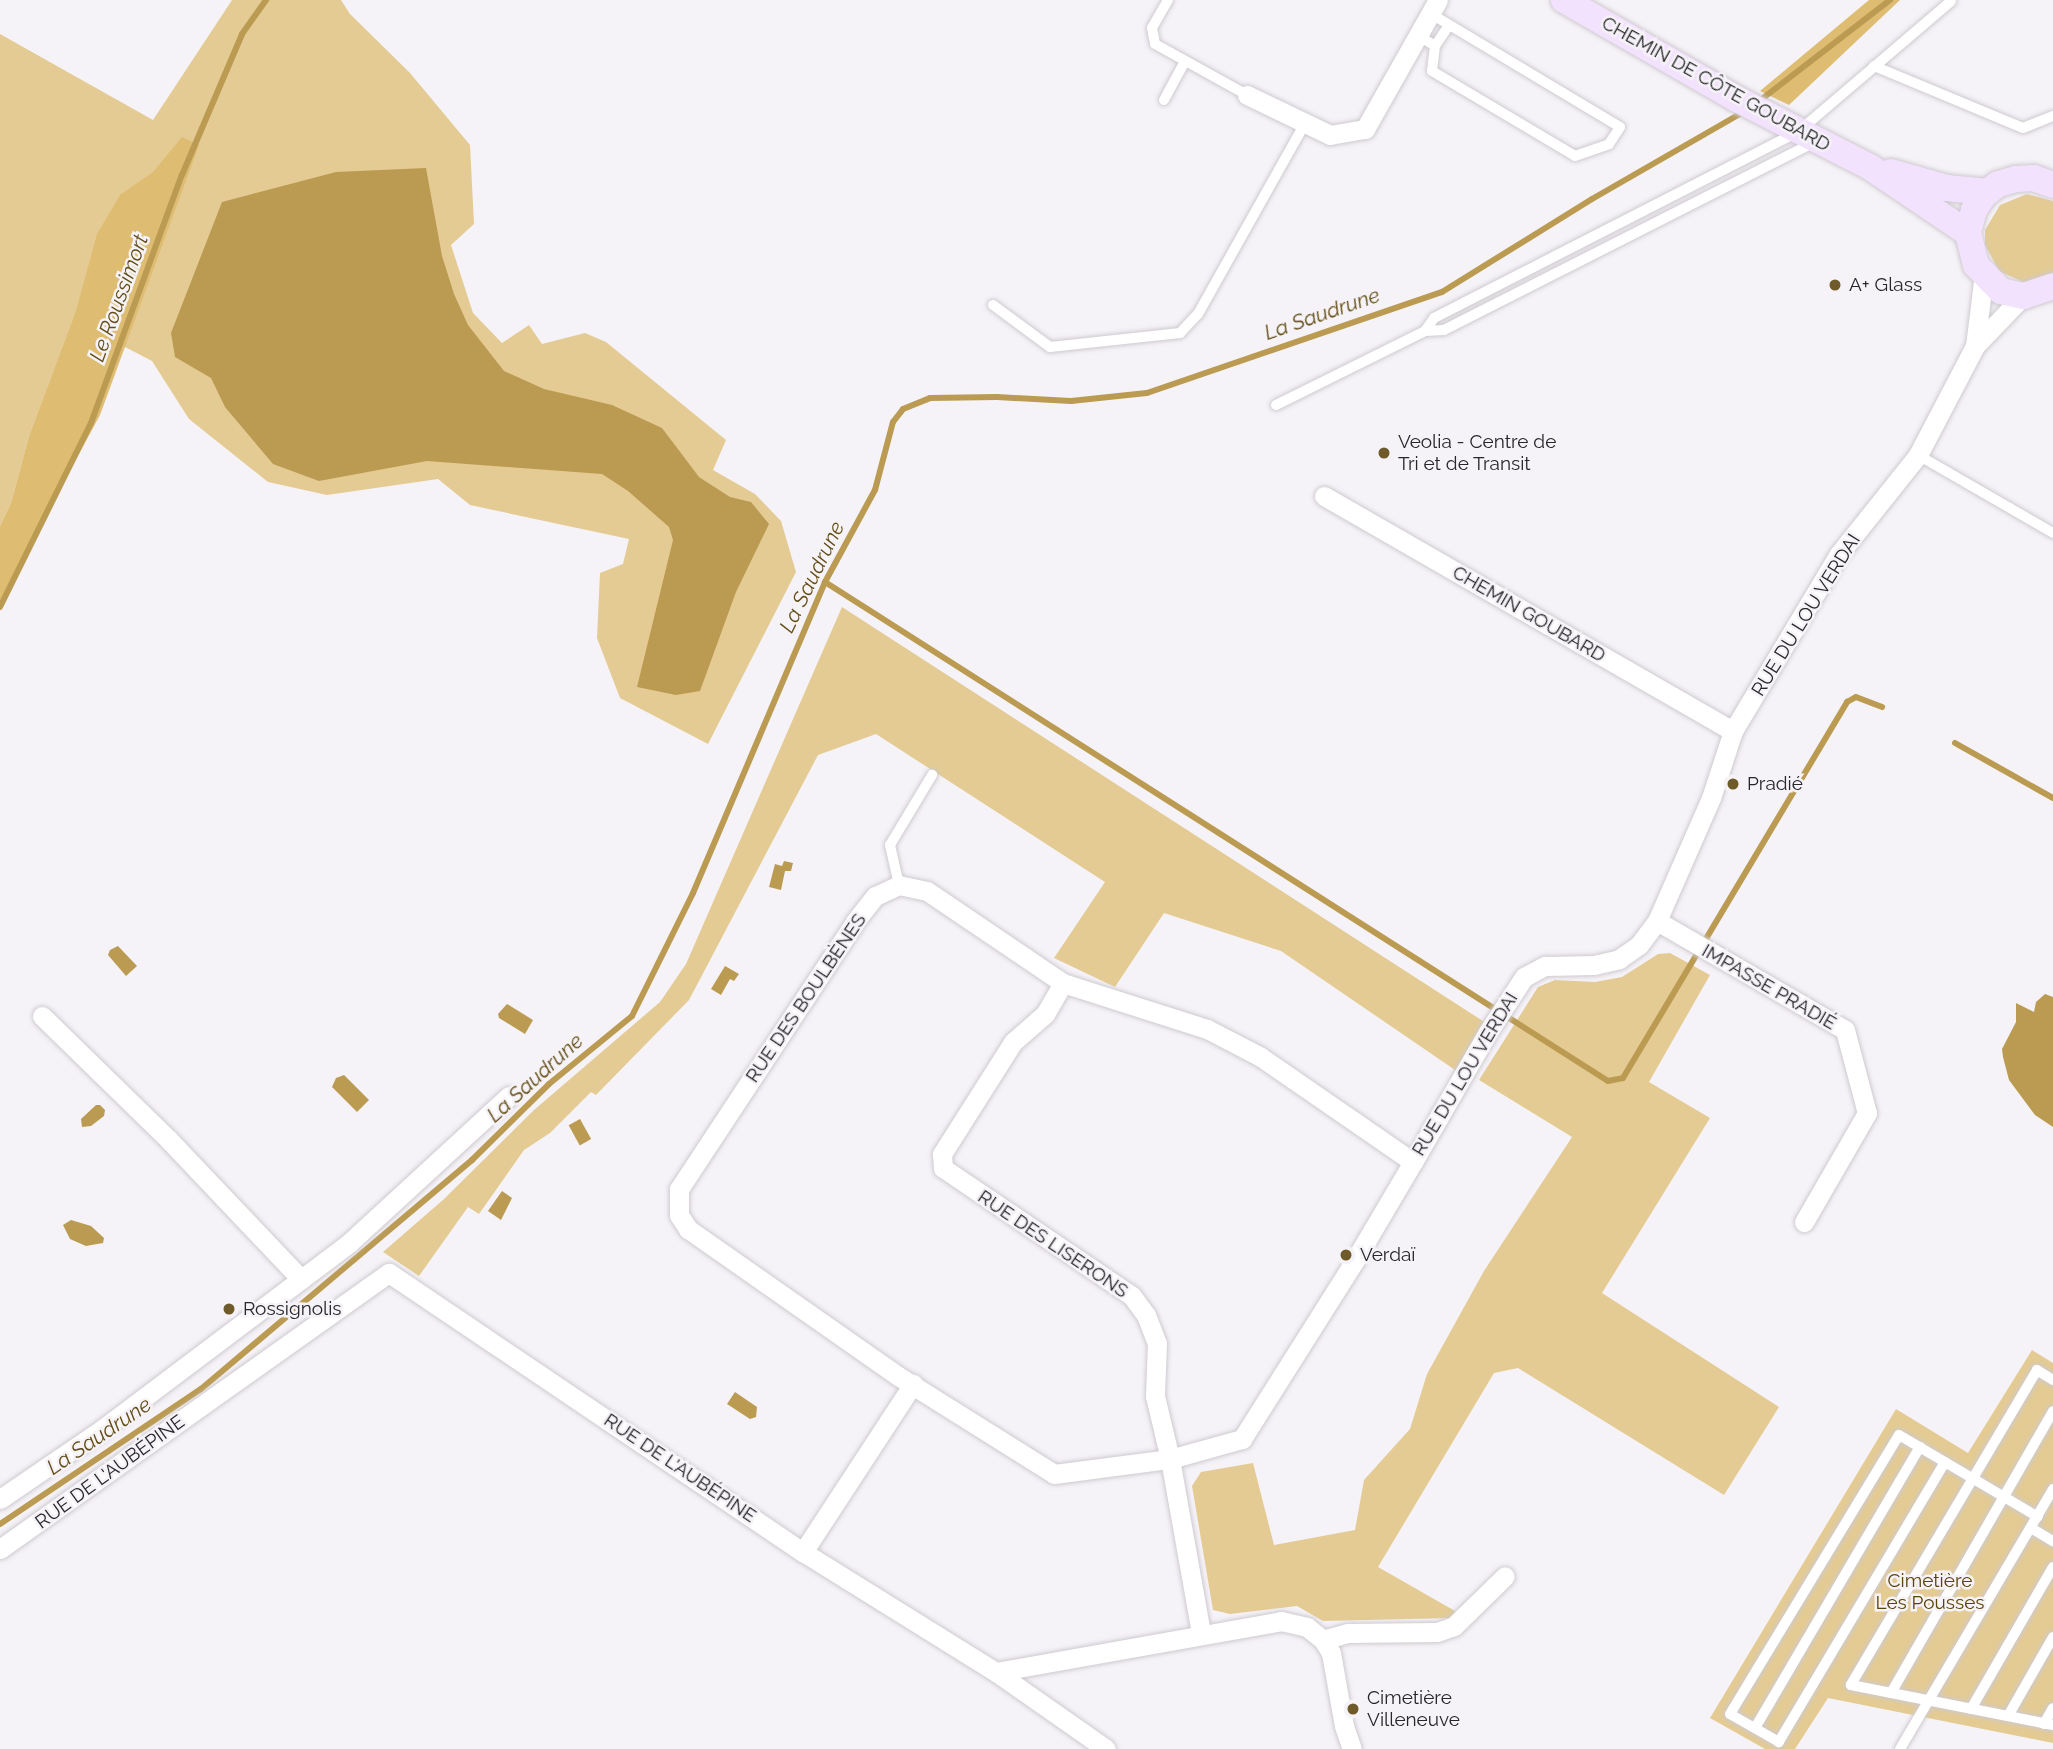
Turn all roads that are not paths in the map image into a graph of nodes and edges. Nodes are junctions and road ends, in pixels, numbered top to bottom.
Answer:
1 (1168, 0) edge
2 (1564, 0) edge
3 (1951, 1) edge
4 (1434, 7) edge
5 (1450, 25) junction
6 (1417, 34) junction
7 (1435, 46) junction
8 (1185, 61) junction
9 (1874, 66) junction
10 (1247, 95) joint
11 (1164, 100) dead end
12 (2053, 116) edge
13 (1305, 123) junction
14 (1808, 135) junction
15 (1268, 165) dead end
16 (1870, 167) junction
17 (1278, 171) junction
18 (2053, 185) edge
19 (1988, 192) junction
20 (1968, 233) junction
21 (1984, 274) junction
22 (2053, 286) edge
23 (2023, 296) junction
24 (993, 305) dead end
25 (1425, 331) junction
26 (1975, 346) junction
27 (1276, 405) dead end
28 (1918, 455) junction
29 (1324, 496) dead end
30 (2053, 533) edge
31 (1733, 732) junction
32 (932, 775) dead end
33 (900, 884) junction
34 (1657, 921) junction
35 (1063, 983) junction
36 (42, 1016) dead end
37 (509, 1096) dead end
38 (1413, 1162) junction
39 (1804, 1222) dead end
40 (301, 1279) junction
41 (905, 1380) junction
42 (2053, 1380) edge
43 (2053, 1411) edge
44 (1920, 1447) junction
45 (1170, 1459) junction
46 (1945, 1462) junction
47 (1973, 1479) junction
48 (2052, 1494) edge
49 (2004, 1497) junction
50 (0, 1499) edge
51 (2038, 1517) junction
52 (2031, 1528) junction
53 (2053, 1541) edge
54 (0, 1549) edge
55 (803, 1552) junction
56 (2053, 1567) edge
57 (1505, 1576) dead end
58 (1201, 1633) junction
59 (2053, 1637) edge
60 (1323, 1640) junction
61 (996, 1672) junction
62 (1891, 1693) junction
63 (1929, 1700) junction
64 (2053, 1708) edge
65 (1971, 1709) junction
66 (2008, 1716) junction
67 (2049, 1724) edge
68 (1755, 1728) junction
69 (1107, 1749) edge
70 (1352, 1749) edge
71 (1900, 1749) edge

1 - 8 lane
2 - 14 main road, CHEMIN DE CÔTE GOUBARD
3 - 9 lane
4 - 5 lane
4 - 6 street
5 - 7 lane
5 - 7 lane
6 - 7 lane
6 - 13 street
8 - 10 lane
8 - 11 lane
9 - 12 lane
9 - 14 lane
10 - 13 street
13 - 17 lane
14 - 16 main road, CHEMIN DE CÔTE GOUBARD
14 - 25 lane
14 - 25 lane
15 - 17 lane
16 - 19 main road, CHEMIN DE CÔTE GOUBARD
16 - 20 main road, CHEMIN DE CÔTE GOUBARD
17 - 24 lane
18 - 19 main road
19 - 20 main road
20 - 21 main road
21 - 23 main road
21 - 26 street
22 - 23 main road
23 - 26 street, RUE DU LOU VERDAI
25 - 27 lane
26 - 28 street, RUE DU LOU VERDAI
28 - 30 lane
28 - 31 street, RUE DU LOU VERDAI
29 - 31 street, CHEMIN GOUBARD
31 - 34 street, RUE DU LOU VERDAI
32 - 33 lane
33 - 35 street
33 - 41 street, RUE DES BOULBÈNES
34 - 38 street, RUE DU LOU VERDAI
34 - 39 street, IMPASSE PRADIÉ
35 - 38 street
35 - 45 street, RUE DES LISERONS
36 - 40 street
37 - 40 street
38 - 45 street, RUE DU LOU VERDAI
40 - 50 street
41 - 45 street, RUE DU LOU VERDAI
41 - 55 street
42 - 47 lane
43 - 49 lane
44 - 46 lane
44 - 68 lane
44 - 68 lane
45 - 58 street, RUE DES LISERONS
46 - 47 lane
46 - 68 lane
47 - 49 lane
47 - 62 lane
48 - 51 lane
49 - 51 lane
49 - 62 lane
51 - 52 lane
52 - 53 lane
52 - 63 lane
54 - 55 street, RUE DE L'AUBÉPINE
55 - 61 street, RUE DE L'AUBÉPINE
56 - 65 lane
57 - 60 street
58 - 60 street
58 - 61 street
59 - 66 lane
60 - 70 street
61 - 69 street, RUE DE L'AUBÉPINE
62 - 63 lane
63 - 65 lane
63 - 71 lane
64 - 67 lane
65 - 66 lane
66 - 67 lane

